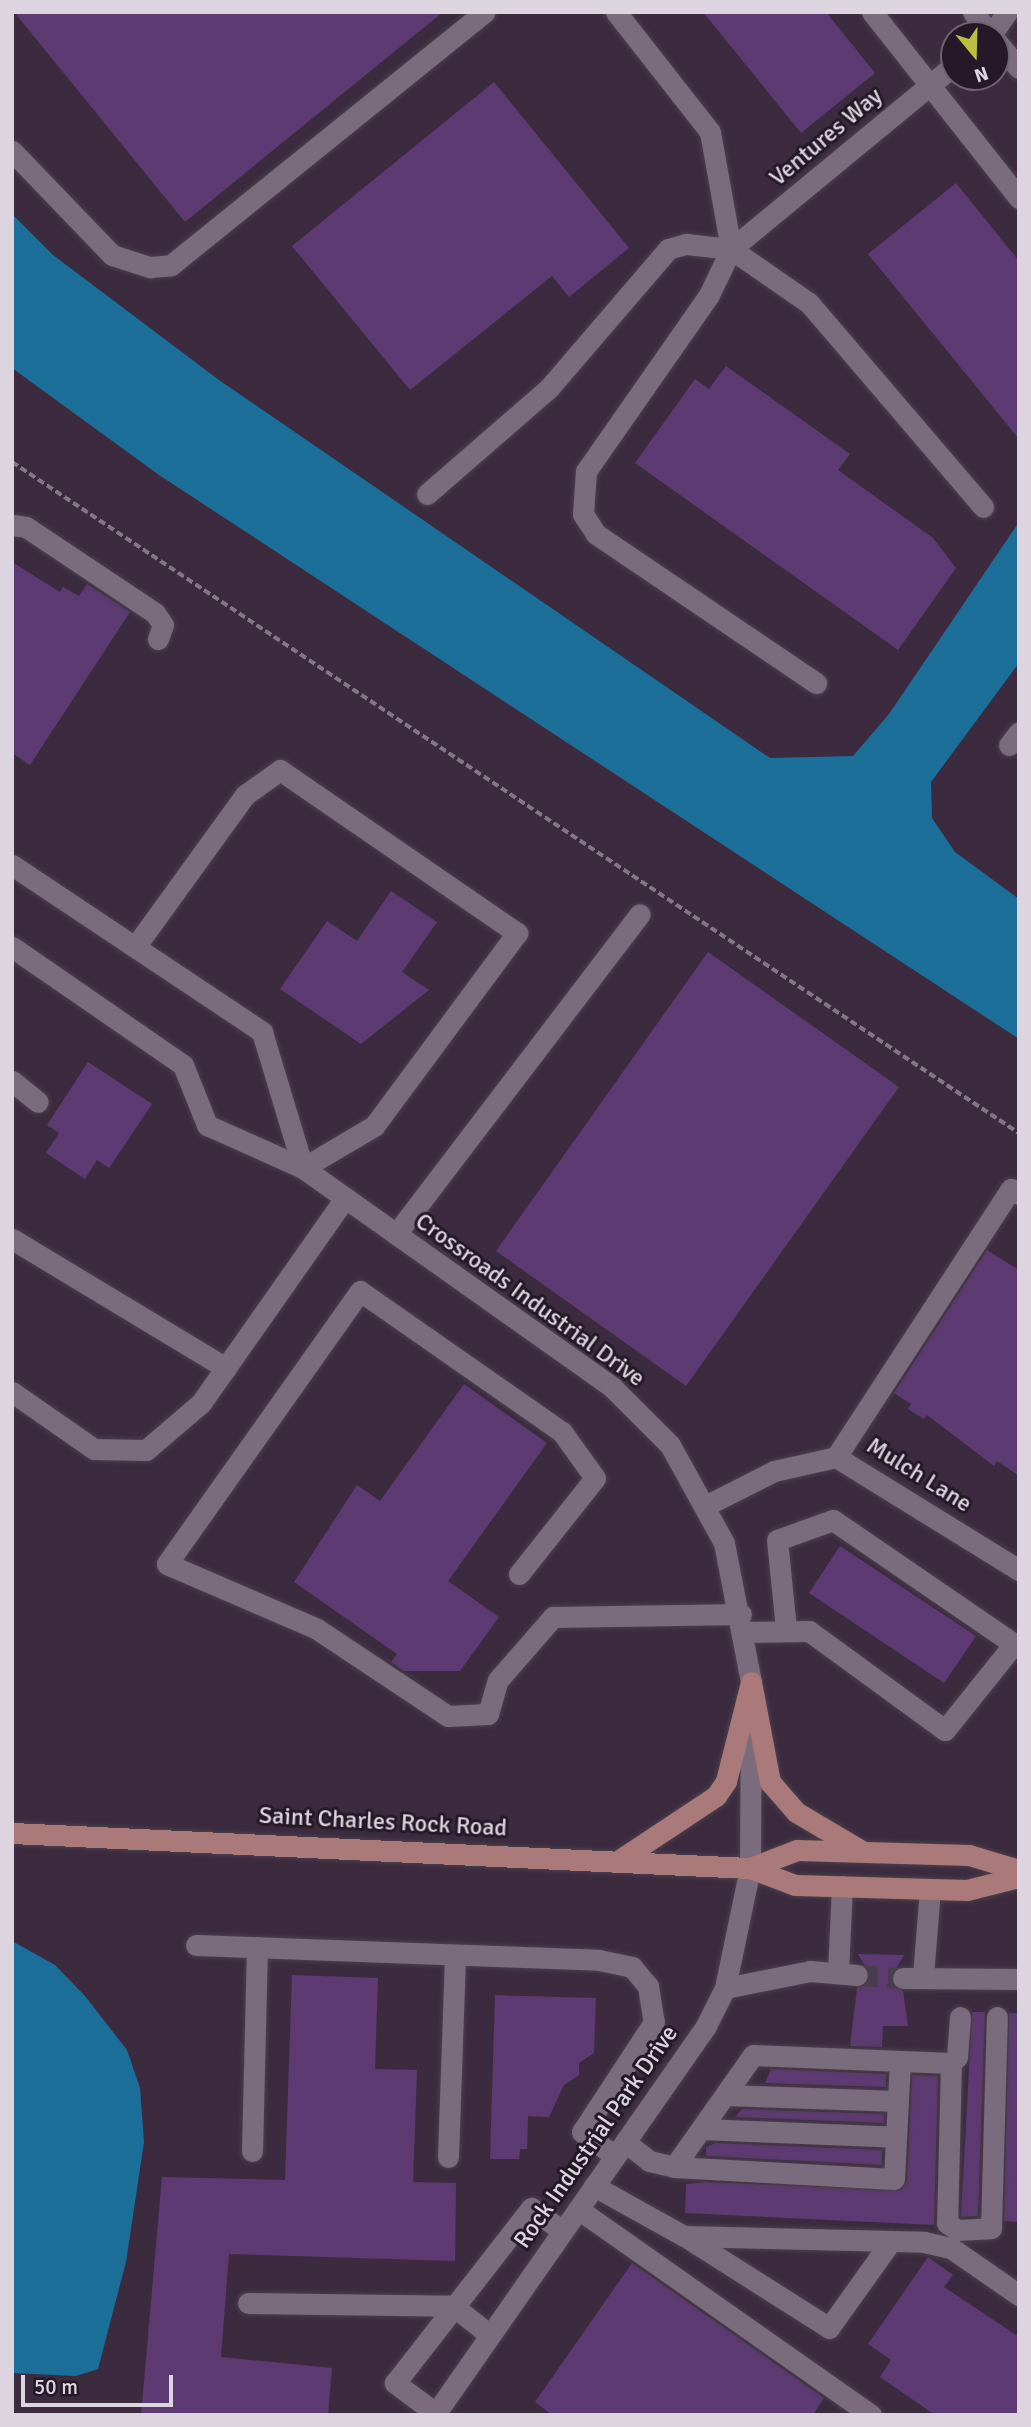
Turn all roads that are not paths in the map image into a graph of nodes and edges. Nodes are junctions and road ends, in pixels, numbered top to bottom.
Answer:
1 (485, 12) edge
2 (616, 12) edge
3 (872, 12) edge
4 (940, 77) edge
5 (931, 84) junction
6 (12, 151) edge
7 (1019, 198) edge
8 (731, 249) junction
9 (427, 494) dead end
10 (982, 506) dead end
11 (12, 525) edge
12 (158, 639) dead end
13 (816, 683) dead end
14 (12, 865) edge
15 (640, 914) dead end
16 (12, 947) edge
17 (135, 947) junction
18 (12, 1081) edge
19 (38, 1102) dead end
20 (303, 1168) junction
21 (1019, 1194) edge
22 (345, 1198) junction
23 (396, 1234) junction
24 (12, 1239) edge
25 (226, 1368) junction
26 (12, 1392) edge
27 (836, 1457) junction
28 (707, 1505) junction
29 (1019, 1570) edge
30 (519, 1574) dead end
31 (743, 1623) junction
32 (786, 1628) junction
33 (751, 1682) junction
34 (12, 1833) edge
35 (864, 1852) junction
36 (618, 1861) junction
37 (750, 1868) junction
38 (1019, 1870) edge
39 (1019, 1877) edge
40 (842, 1886) junction
41 (930, 1889) junction
42 (196, 1945) dead end
43 (257, 1947) junction
44 (455, 1955) junction
45 (1019, 1979) edge
46 (725, 1988) junction
47 (960, 2017) dead end
48 (997, 2017) dead end
49 (900, 2061) junction
50 (951, 2063) junction
51 (725, 2095) junction
52 (898, 2101) junction
53 (701, 2129) junction
54 (896, 2137) junction
55 (620, 2149) junction
56 (252, 2151) dead end
57 (448, 2157) dead end
58 (674, 2167) junction
59 (594, 2186) junction
60 (578, 2209) junction
61 (563, 2231) junction
62 (684, 2236) junction
63 (891, 2242) junction
64 (1019, 2295) edge
65 (248, 2303) dead end
66 (453, 2306) junction
67 (490, 2335) junction
68 (436, 2414) edge
69 (871, 2415) edge

1 - 6 street
2 - 8 street
3 - 5 street
4 - 5 street, Ventures Way
5 - 7 street
5 - 8 street, Ventures Way
8 - 9 street
8 - 10 street
8 - 13 street
11 - 12 street
14 - 17 street
15 - 23 street
16 - 20 street, Crossroads Industrial Drive
17 - 20 street
17 - 20 street
18 - 19 street
20 - 22 street, Crossroads Industrial Drive
21 - 27 street
22 - 23 street, Crossroads Industrial Drive
22 - 25 street
23 - 28 street, Crossroads Industrial Drive
24 - 25 street
25 - 26 street
27 - 28 street, Mulch Lane
27 - 29 street, Mulch Lane
28 - 31 street, Crossroads Industrial Drive
30 - 31 street
31 - 32 street
31 - 33 street, Crossroads Industrial Drive
32 - 32 street
33 - 35 main road
33 - 36 main road
33 - 37 street, Crossroads Industrial Drive
34 - 36 main road, Saint Charles Rock Road
35 - 37 main road, Saint Charles Rock Road
35 - 38 main road, Saint Charles Rock Road
36 - 37 main road, Saint Charles Rock Road
37 - 40 main road, Saint Charles Rock Road
37 - 46 street, Rock Industrial Park Drive
39 - 41 main road, Saint Charles Rock Road
40 - 41 main road, Saint Charles Rock Road
40 - 46 street
41 - 45 street
42 - 43 street
43 - 44 street
43 - 56 street
44 - 55 street
44 - 57 street
46 - 55 street, Rock Industrial Park Drive
47 - 50 street
48 - 50 street
49 - 50 street
49 - 51 street
49 - 52 street
51 - 52 street
51 - 53 street
52 - 54 street
53 - 54 street
53 - 58 street
54 - 58 street
55 - 58 street
55 - 59 street, Rock Industrial Park Drive
59 - 60 street, Rock Industrial Park Drive
59 - 62 street
60 - 61 street, Rock Industrial Park Drive
60 - 69 street
61 - 66 street
61 - 67 street, Rock Industrial Park Drive
62 - 63 street
62 - 63 street
63 - 64 street
65 - 66 street
66 - 67 street
66 - 68 street
67 - 68 street, Rock Industrial Park Drive

